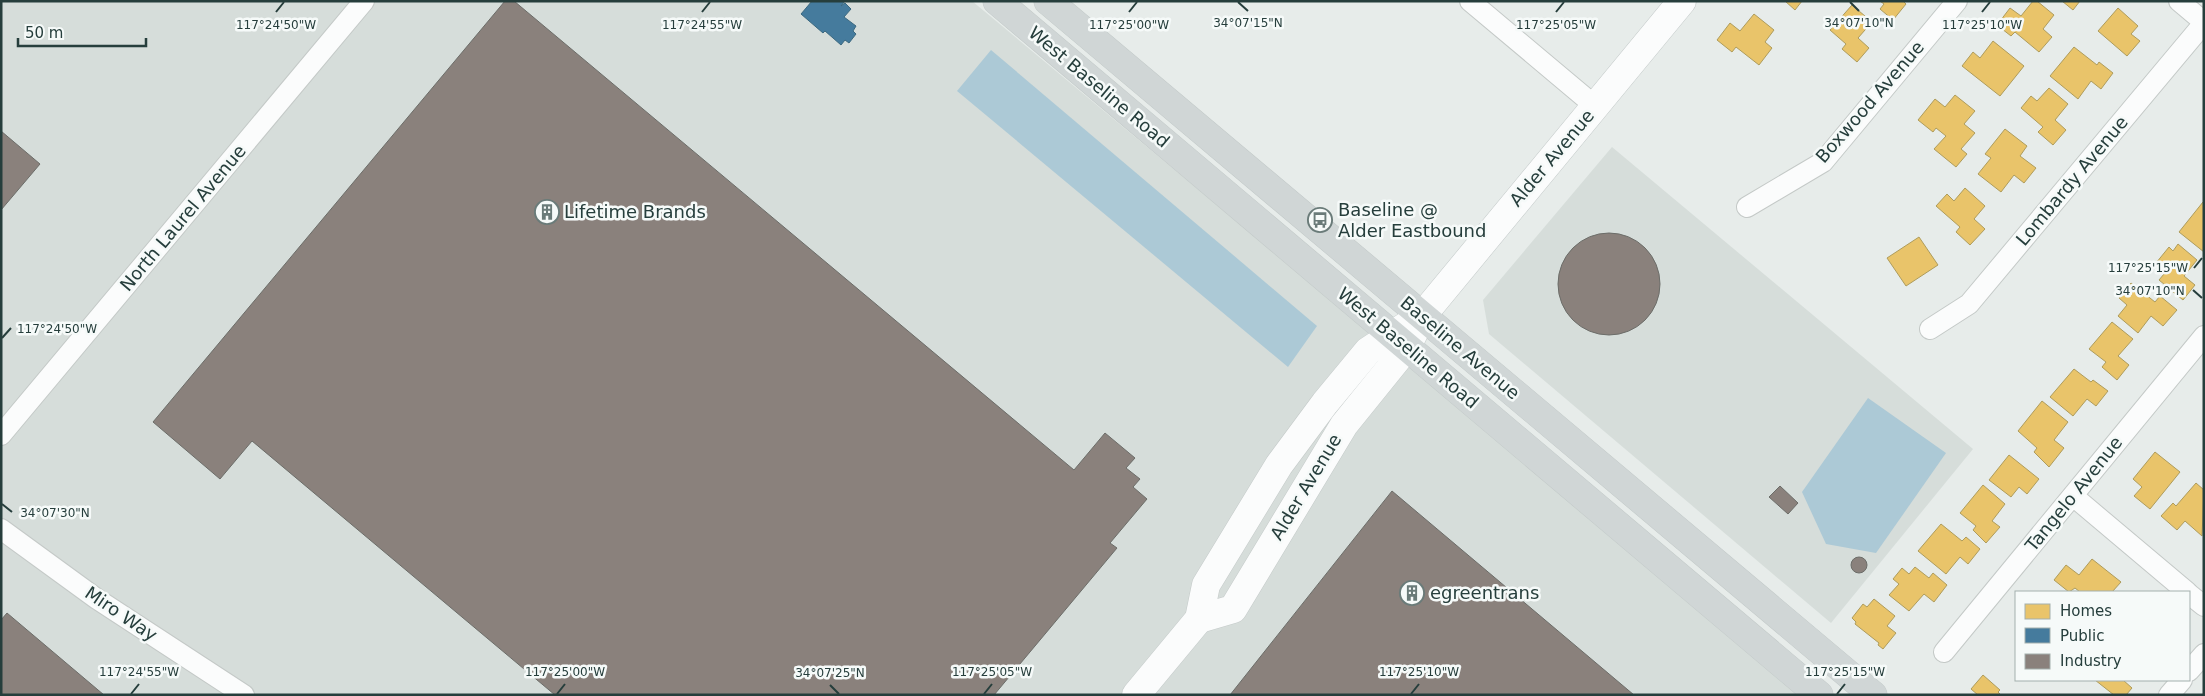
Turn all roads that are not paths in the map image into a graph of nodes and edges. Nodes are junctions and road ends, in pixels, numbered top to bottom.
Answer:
1 (364, 1) edge
2 (997, 1) edge
3 (1048, 1) edge
4 (1470, 1) edge
5 (1682, 1) edge
6 (1957, 1) edge
7 (2179, 1) edge
8 (2204, 22) edge
9 (1595, 106) junction
10 (1747, 206) dead end
11 (1422, 316) junction
12 (1930, 329) dead end
13 (2204, 336) edge
14 (1399, 340) junction
15 (1, 434) edge
16 (2073, 496) junction
17 (1, 529) edge
18 (2186, 591) edge
19 (2190, 595) edge
20 (2204, 606) edge
21 (1944, 652) dead end
22 (2204, 654) edge
23 (2190, 670) edge
24 (2181, 681) edge
25 (244, 695) edge
26 (1136, 695) edge
27 (1819, 695) edge
28 (1872, 695) edge
29 (2169, 695) edge

1 - 15 street, North Laurel Avenue
2 - 14 main road, West Baseline Road
3 - 11 main road, Baseline Avenue
4 - 9 street
5 - 9 main road, Alder Avenue
6 - 10 street, Boxwood Avenue
7 - 8 street
8 - 12 street, Lombardy Avenue
9 - 11 main road, Alder Avenue
11 - 14 main road, Alder Avenue
11 - 28 main road, Baseline Avenue
13 - 16 street, Tangelo Avenue
14 - 26 main road, Alder Avenue
14 - 27 main road, West Baseline Road
16 - 18 street
16 - 21 street, Tangelo Avenue
17 - 25 street, Miro Way
19 - 20 street
22 - 23 street
24 - 29 street

